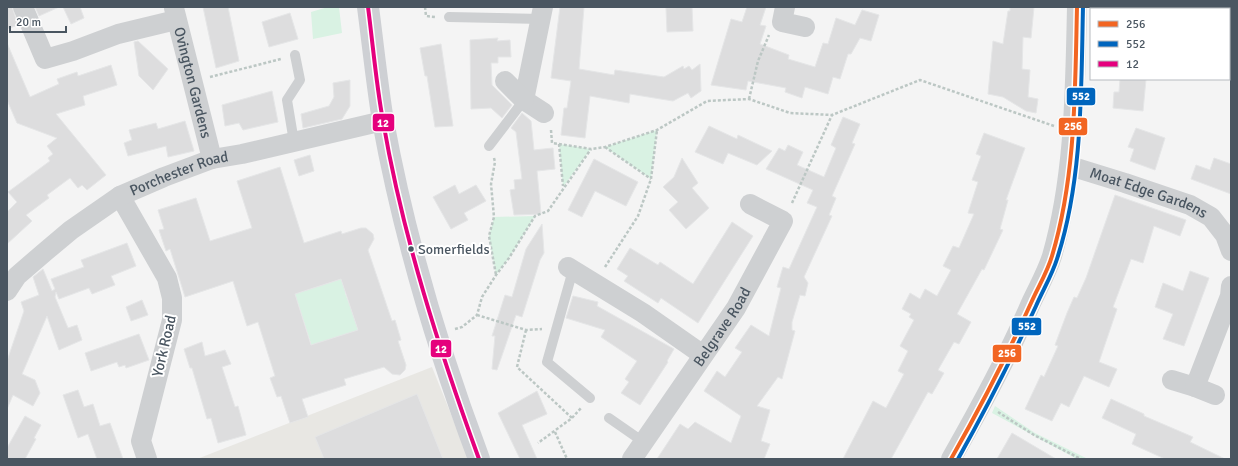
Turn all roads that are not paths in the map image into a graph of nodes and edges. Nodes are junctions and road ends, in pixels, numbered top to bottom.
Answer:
1 (23, 7) edge
2 (368, 7) edge
3 (1077, 7) edge
4 (175, 13) edge
5 (542, 13) edge
6 (449, 17) dead end
7 (779, 21) edge
8 (805, 27) dead end
9 (295, 55) road end
10 (505, 81) dead end
11 (524, 100) junction
12 (544, 113) road end
13 (383, 121) junction
14 (294, 142) junction
15 (489, 146) road end
16 (212, 159) junction
17 (1070, 166) junction
18 (120, 196) junction
19 (750, 204) dead end
20 (1231, 251) edge
21 (571, 268) joint
22 (10, 278) edge
23 (1231, 286) edge
24 (703, 355) junction
25 (1172, 380) dead end
26 (1195, 387) junction
27 (1215, 394) dead end
28 (590, 398) dead end
29 (609, 418) dead end
30 (645, 443) junction
31 (147, 459) edge
32 (479, 459) edge
33 (632, 459) edge
34 (951, 459) edge

1 - 4 street
2 - 13 street
3 - 17 street
4 - 16 street, Ovington Gardens
5 - 6 lane
5 - 11 street
7 - 8 street
9 - 14 lane
10 - 11 street
11 - 12 street
11 - 15 lane
13 - 14 street, Porchester Road
13 - 32 street
14 - 16 street, Porchester Road
16 - 18 street, Porchester Road
17 - 20 street, Moat Edge Gardens
17 - 34 street
18 - 22 street, Porchester Road
18 - 31 street, York Road
19 - 24 street, Belgrave Road
21 - 24 street
21 - 28 lane
23 - 26 street
24 - 30 street, Belgrave Road
25 - 26 street
26 - 27 street
29 - 30 lane
30 - 33 street, Belgrave Road

